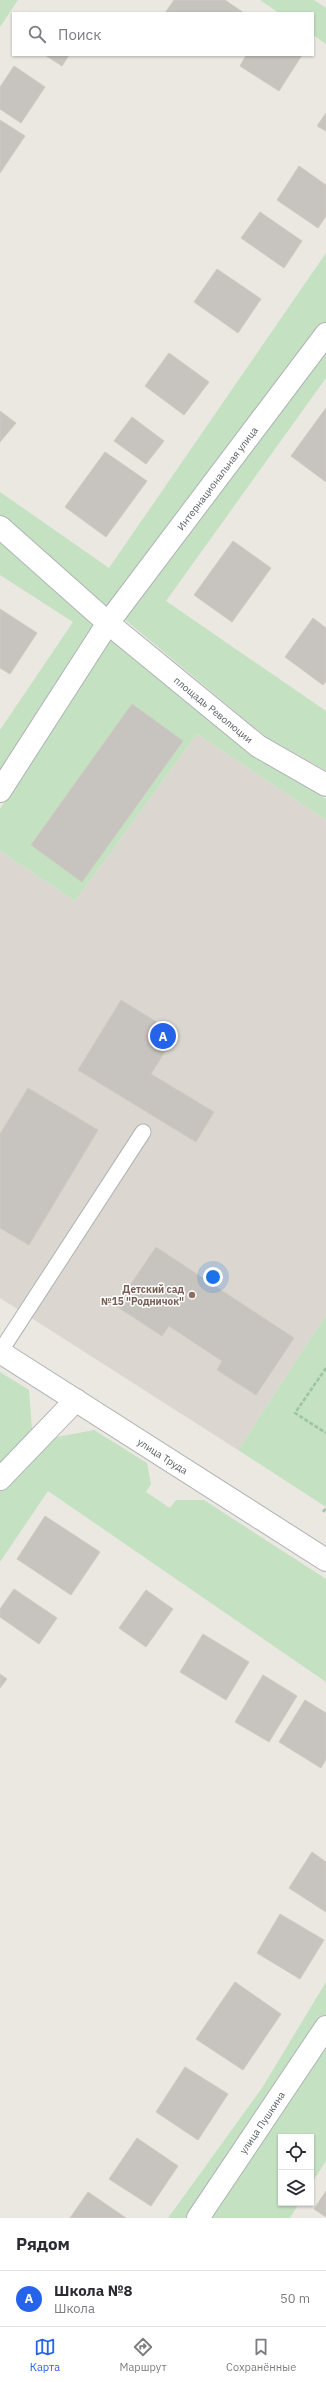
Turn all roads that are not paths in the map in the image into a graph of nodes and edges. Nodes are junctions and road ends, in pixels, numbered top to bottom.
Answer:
1 (326, 334) edge
2 (0, 527) edge
3 (108, 623) junction
4 (326, 785) edge
5 (0, 791) edge
6 (143, 1132) dead end
7 (0, 1352) edge
8 (76, 1400) junction
9 (0, 1479) edge
10 (326, 1560) edge
11 (326, 2026) edge
12 (198, 2218) edge

1 - 3 street, Интернациональная улица
2 - 3 street
3 - 4 street, площадь Революции
3 - 5 street, Интернациональная улица
6 - 7 lane
7 - 8 street, улица Труда
8 - 9 street
8 - 10 street, улица Труда
11 - 12 street, улица Пушкина

